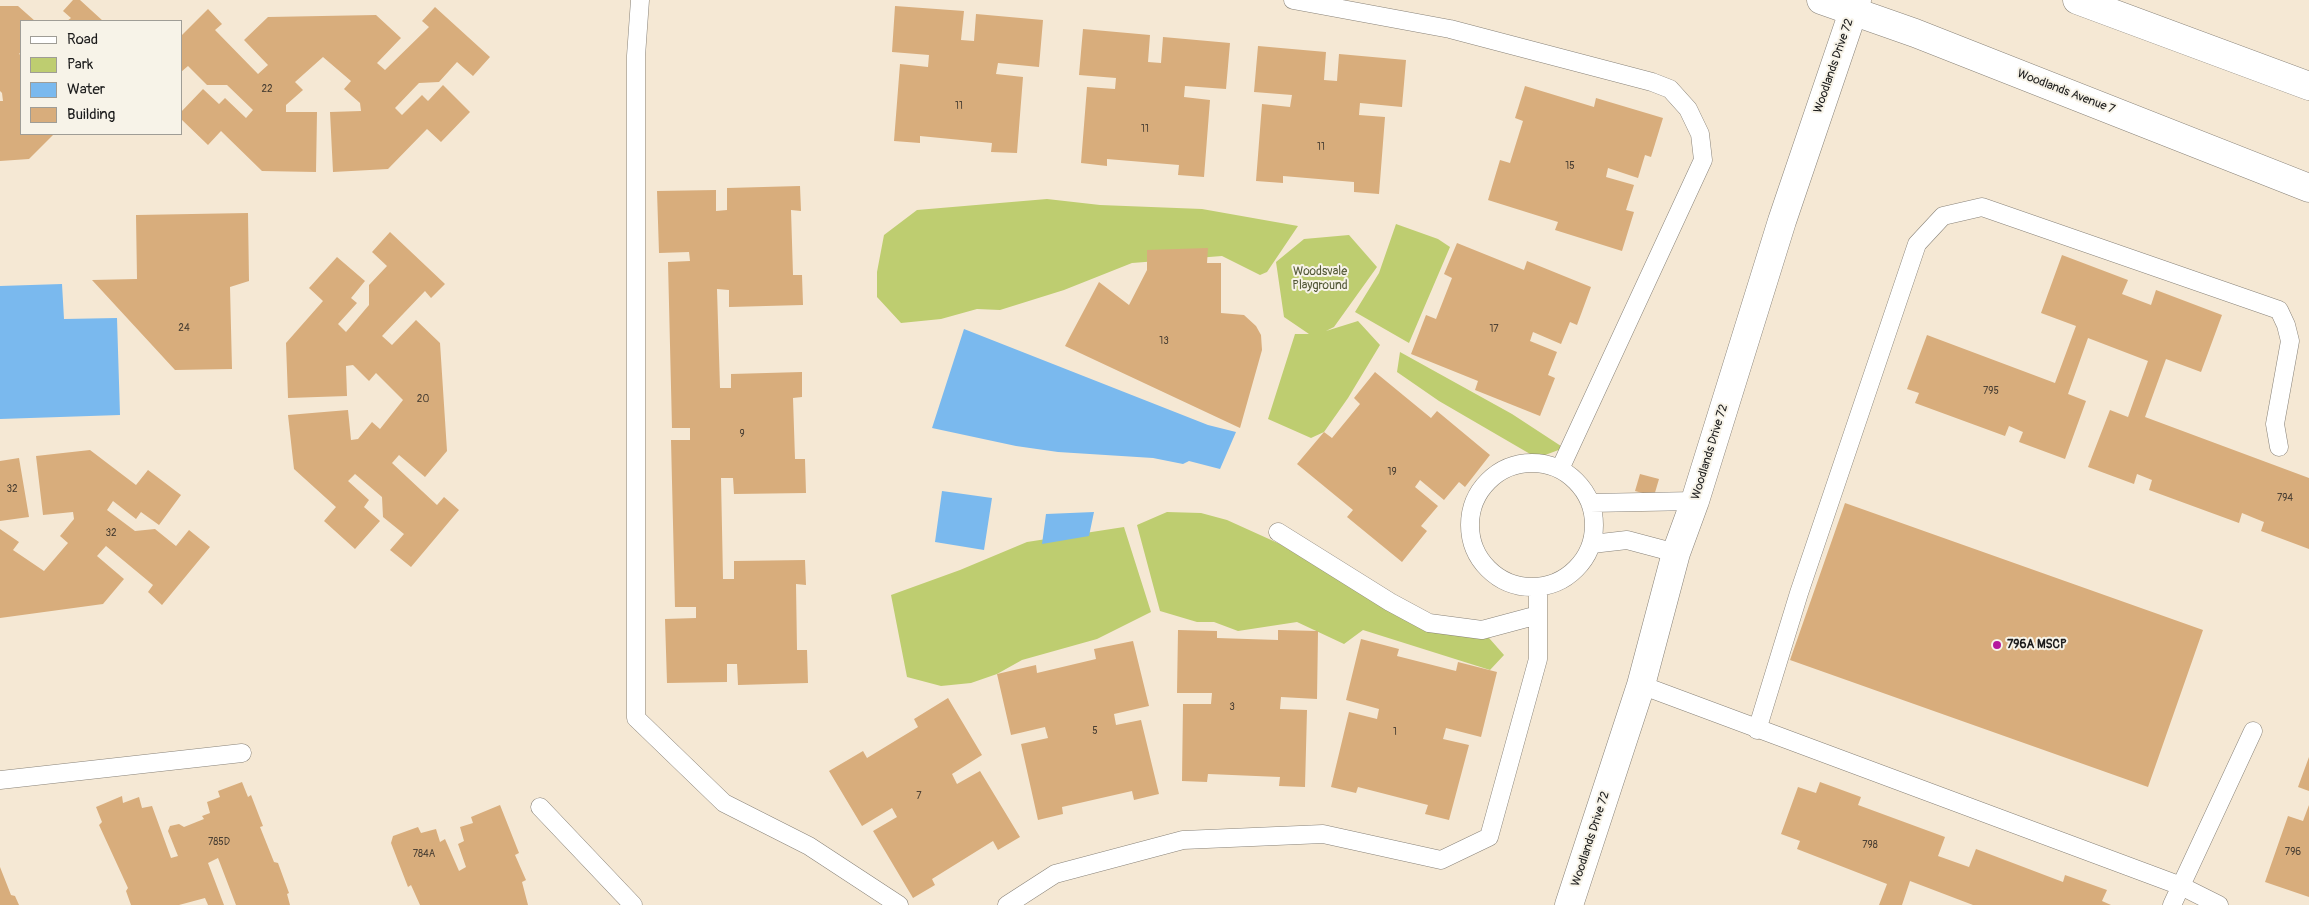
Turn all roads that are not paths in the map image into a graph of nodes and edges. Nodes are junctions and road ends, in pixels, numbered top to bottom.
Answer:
1 (640, 0) edge
2 (1293, 0) edge
3 (1821, 0) edge
4 (2077, 0) edge
5 (1855, 5) edge
6 (2309, 86) edge
7 (2309, 188) edge
8 (2279, 448) dead end
9 (1560, 469) junction
10 (1695, 501) junction
11 (1590, 503) junction
12 (1278, 532) dead end
13 (1592, 544) junction
14 (1676, 553) junction
15 (1538, 588) junction
16 (1538, 615) junction
17 (1641, 685) junction
18 (1757, 730) junction
19 (2253, 731) dead end
20 (242, 753) dead end
21 (0, 780) edge
22 (540, 807) dead end
23 (2181, 886) junction
24 (633, 905) edge
25 (898, 905) edge
26 (1007, 905) edge
27 (1569, 905) edge
28 (2172, 905) edge
29 (2219, 905) edge

1 - 25 lane
2 - 9 lane
3 - 5 street, Woodlands Avenue 7
4 - 6 street
5 - 7 street, Woodlands Avenue 7
5 - 10 street, Woodlands Drive 72
8 - 18 lane
9 - 11 lane
9 - 15 lane
10 - 11 lane
10 - 14 street, Woodlands Drive 72
11 - 13 lane
12 - 16 lane
13 - 14 lane
13 - 15 lane
14 - 17 street, Woodlands Drive 72
15 - 16 lane
16 - 26 lane
17 - 18 lane
17 - 27 street, Woodlands Drive 72
18 - 23 lane
19 - 23 lane
20 - 21 lane
22 - 24 lane
23 - 28 lane
23 - 29 lane

